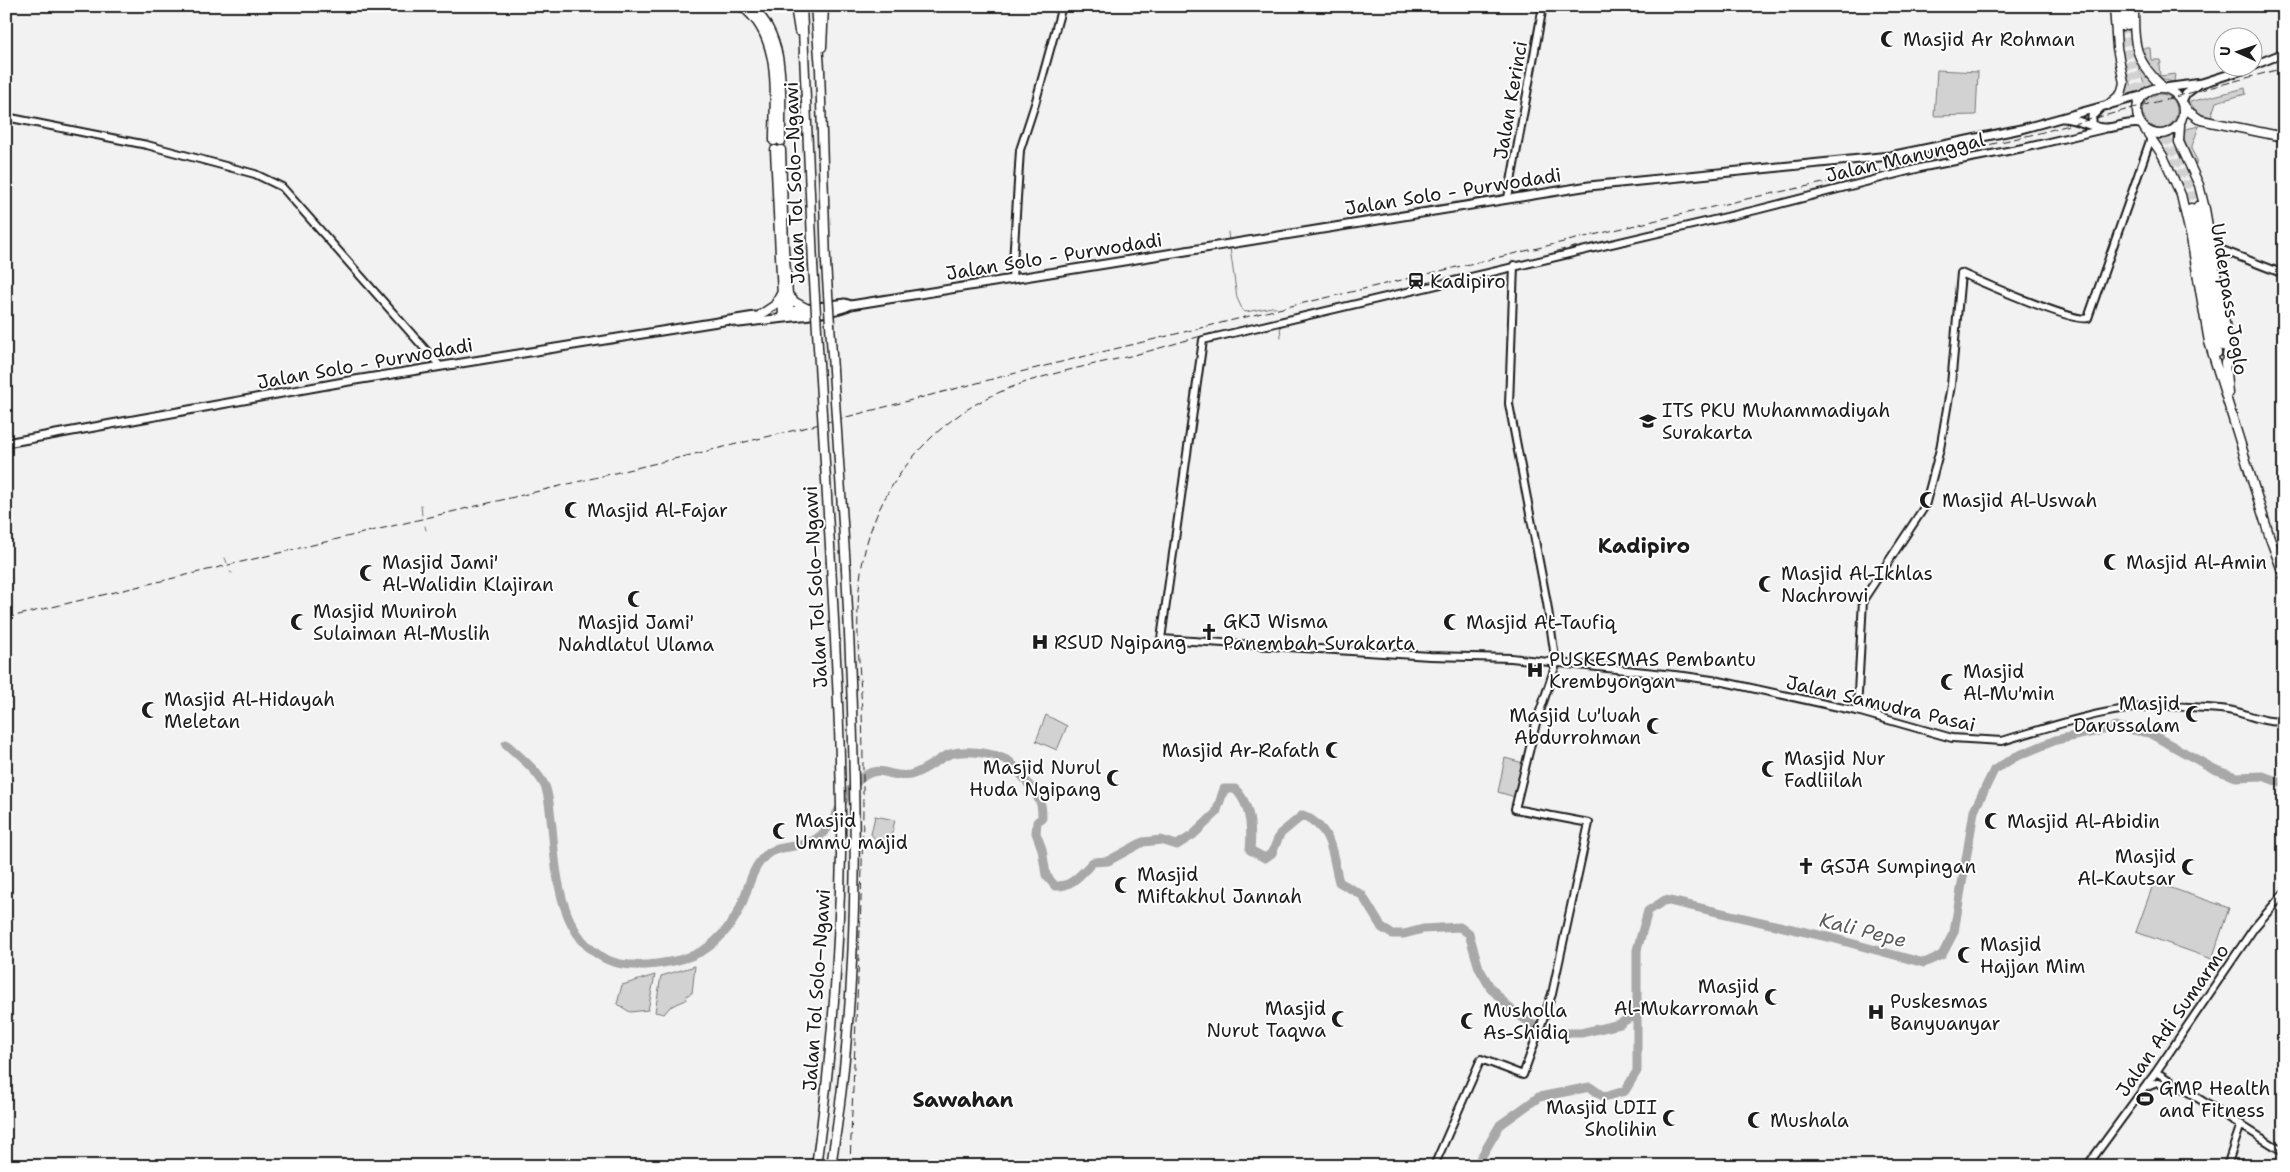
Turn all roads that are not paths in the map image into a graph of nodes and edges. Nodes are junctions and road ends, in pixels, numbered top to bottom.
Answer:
1 (740, 6) edge
2 (750, 6) edge
3 (795, 6) edge
4 (802, 6) edge
5 (815, 6) edge
6 (824, 6) edge
7 (1062, 6) edge
8 (1543, 6) edge
9 (2114, 6) edge
10 (2121, 6) edge
11 (2127, 6) edge
12 (2134, 6) edge
13 (2284, 53) edge
14 (2262, 62) edge
15 (820, 69) junction
16 (806, 77) junction
17 (2217, 78) edge
18 (2202, 83) junction
19 (2164, 88) junction
20 (2144, 95) junction
21 (2182, 102) junction
22 (2105, 106) junction
23 (6, 117) edge
24 (2061, 118) junction
25 (2201, 120) junction
26 (2180, 125) junction
27 (2095, 126) junction
28 (2142, 126) junction
29 (2106, 128) junction
30 (2284, 137) edge
31 (2151, 138) junction
32 (778, 150) dead end
33 (1508, 198) junction
34 (2194, 207) tunnel mouth
35 (2212, 246) junction
36 (1514, 265) junction
37 (2284, 274) edge
38 (1012, 279) junction
39 (784, 294) junction
40 (851, 304) junction
41 (808, 309) junction
42 (786, 314) junction
43 (755, 318) junction
44 (440, 366) junction
45 (2222, 367) junction
46 (6, 443) edge
47 (2284, 576) edge
48 (1556, 664) junction
49 (1857, 710) junction
50 (2284, 720) edge
51 (2284, 892) edge
52 (2156, 1072) junction
53 (2143, 1089) junction
54 (2188, 1093) junction
55 (2240, 1124) junction
56 (2284, 1152) edge
57 (832, 1164) edge
58 (816, 1166) edge
59 (1434, 1166) edge
60 (2087, 1166) edge
61 (2227, 1166) edge

1 - 2 highway
3 - 16 highway
4 - 16 highway, Jalan Tol Solo–Ngawi
5 - 15 highway, Jalan Tol Solo–Ngawi
6 - 15 highway
7 - 38 street
8 - 33 street, Jalan Kerinci
9 - 22 highway
10 - 11 highway
12 - 19 highway
13 - 14 main road
15 - 57 highway, Jalan Tol Solo–Ngawi, bridge
16 - 58 highway, Jalan Tol Solo–Ngawi, bridge
17 - 18 main road
18 - 19 main road
18 - 21 main road
19 - 20 highway
19 - 21 highway
20 - 22 main road, Jalan Solo - Purwodadi
20 - 28 highway
21 - 25 highway
21 - 26 highway
22 - 24 main road, Jalan Solo - Purwodadi
22 - 27 main road
23 - 44 street
24 - 27 main road, Jalan Solo - Purwodadi
24 - 33 main road, Jalan Solo - Purwodadi
25 - 26 highway
25 - 30 highway
26 - 28 highway
26 - 35 highway
27 - 29 main road, Jalan Solo - Purwodadi
28 - 29 main road, Jalan Manunggal
28 - 31 highway
29 - 36 street, Jalan Manunggal
31 - 45 highway
31 - 49 street
32 - 39 highway
33 - 38 main road, Jalan Solo - Purwodadi
34 - 45 highway, Underpass Joglo
35 - 37 street
35 - 45 highway
36 - 48 street
36 - 48 street, Jalan Samudra Pasai
38 - 40 main road, Jalan Solo - Purwodadi
39 - 41 highway
39 - 42 highway
39 - 43 highway
40 - 41 main road, Jalan Solo - Purwodadi
40 - 42 main road, Jalan Solo - Purwodadi
41 - 42 main road, Jalan Solo - Purwodadi
42 - 43 main road, Jalan Solo - Purwodadi
43 - 44 main road, Jalan Solo - Purwodadi
44 - 46 main road, Jalan Solo - Purwodadi
45 - 47 highway
48 - 49 street, Jalan Samudra Pasai
48 - 59 street
49 - 50 street, Jalan Samudra Pasai
51 - 52 street, Jalan Adi Sumarmo
52 - 53 street, Jalan Adi Sumarmo
52 - 54 street
53 - 54 street
53 - 60 street, Jalan Adi Sumarmo
54 - 55 street
55 - 56 street
55 - 61 street

